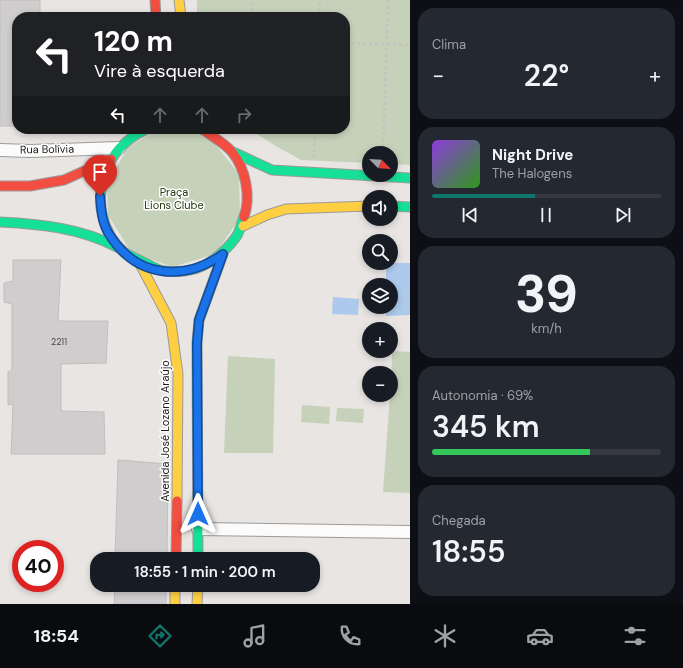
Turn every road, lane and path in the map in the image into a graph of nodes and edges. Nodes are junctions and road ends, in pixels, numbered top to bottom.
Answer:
1 (155, 0) edge
2 (179, 0) edge
3 (253, 0) edge
4 (320, 0) edge
5 (388, 0) edge
6 (156, 12) edge
7 (180, 12) edge
8 (253, 12) edge
9 (319, 12) edge
10 (350, 43) edge
11 (387, 44) junction
12 (410, 45) edge
13 (126, 134) edge
14 (137, 134) edge
15 (216, 134) edge
16 (315, 134) edge
17 (121, 145) junction
18 (383, 146) edge
19 (0, 150) edge
20 (234, 152) junction
21 (111, 159) junction
22 (314, 160) dead end
23 (410, 178) edge
24 (0, 186) edge
25 (362, 206) edge
26 (398, 206) edge
27 (410, 207) edge
28 (0, 222) edge
29 (243, 226) junction
30 (120, 249) junction
31 (223, 254) junction
32 (140, 264) junction
33 (198, 529) junction
34 (410, 532) edge
35 (176, 552) edge
36 (198, 552) edge
37 (175, 592) edge
38 (198, 592) edge
39 (175, 604) edge
40 (197, 604) edge

1 - 6 main road
2 - 7 main road
3 - 8 path
4 - 9 path
5 - 11 path
10 - 11 path
11 - 12 path
11 - 18 path
13 - 17 main road
14 - 17 main road
15 - 20 main road
16 - 22 path
17 - 19 street, Rua Bolívia
17 - 21 main road
20 - 23 main road
20 - 29 main road
21 - 24 main road
21 - 30 main road
25 - 29 main road
26 - 27 main road
28 - 30 main road
29 - 31 main road
30 - 32 main road
31 - 32 main road
31 - 33 main road
32 - 35 main road, Avenida José Lozano Araújo
33 - 34 street
33 - 36 main road
37 - 39 main road
38 - 40 main road

